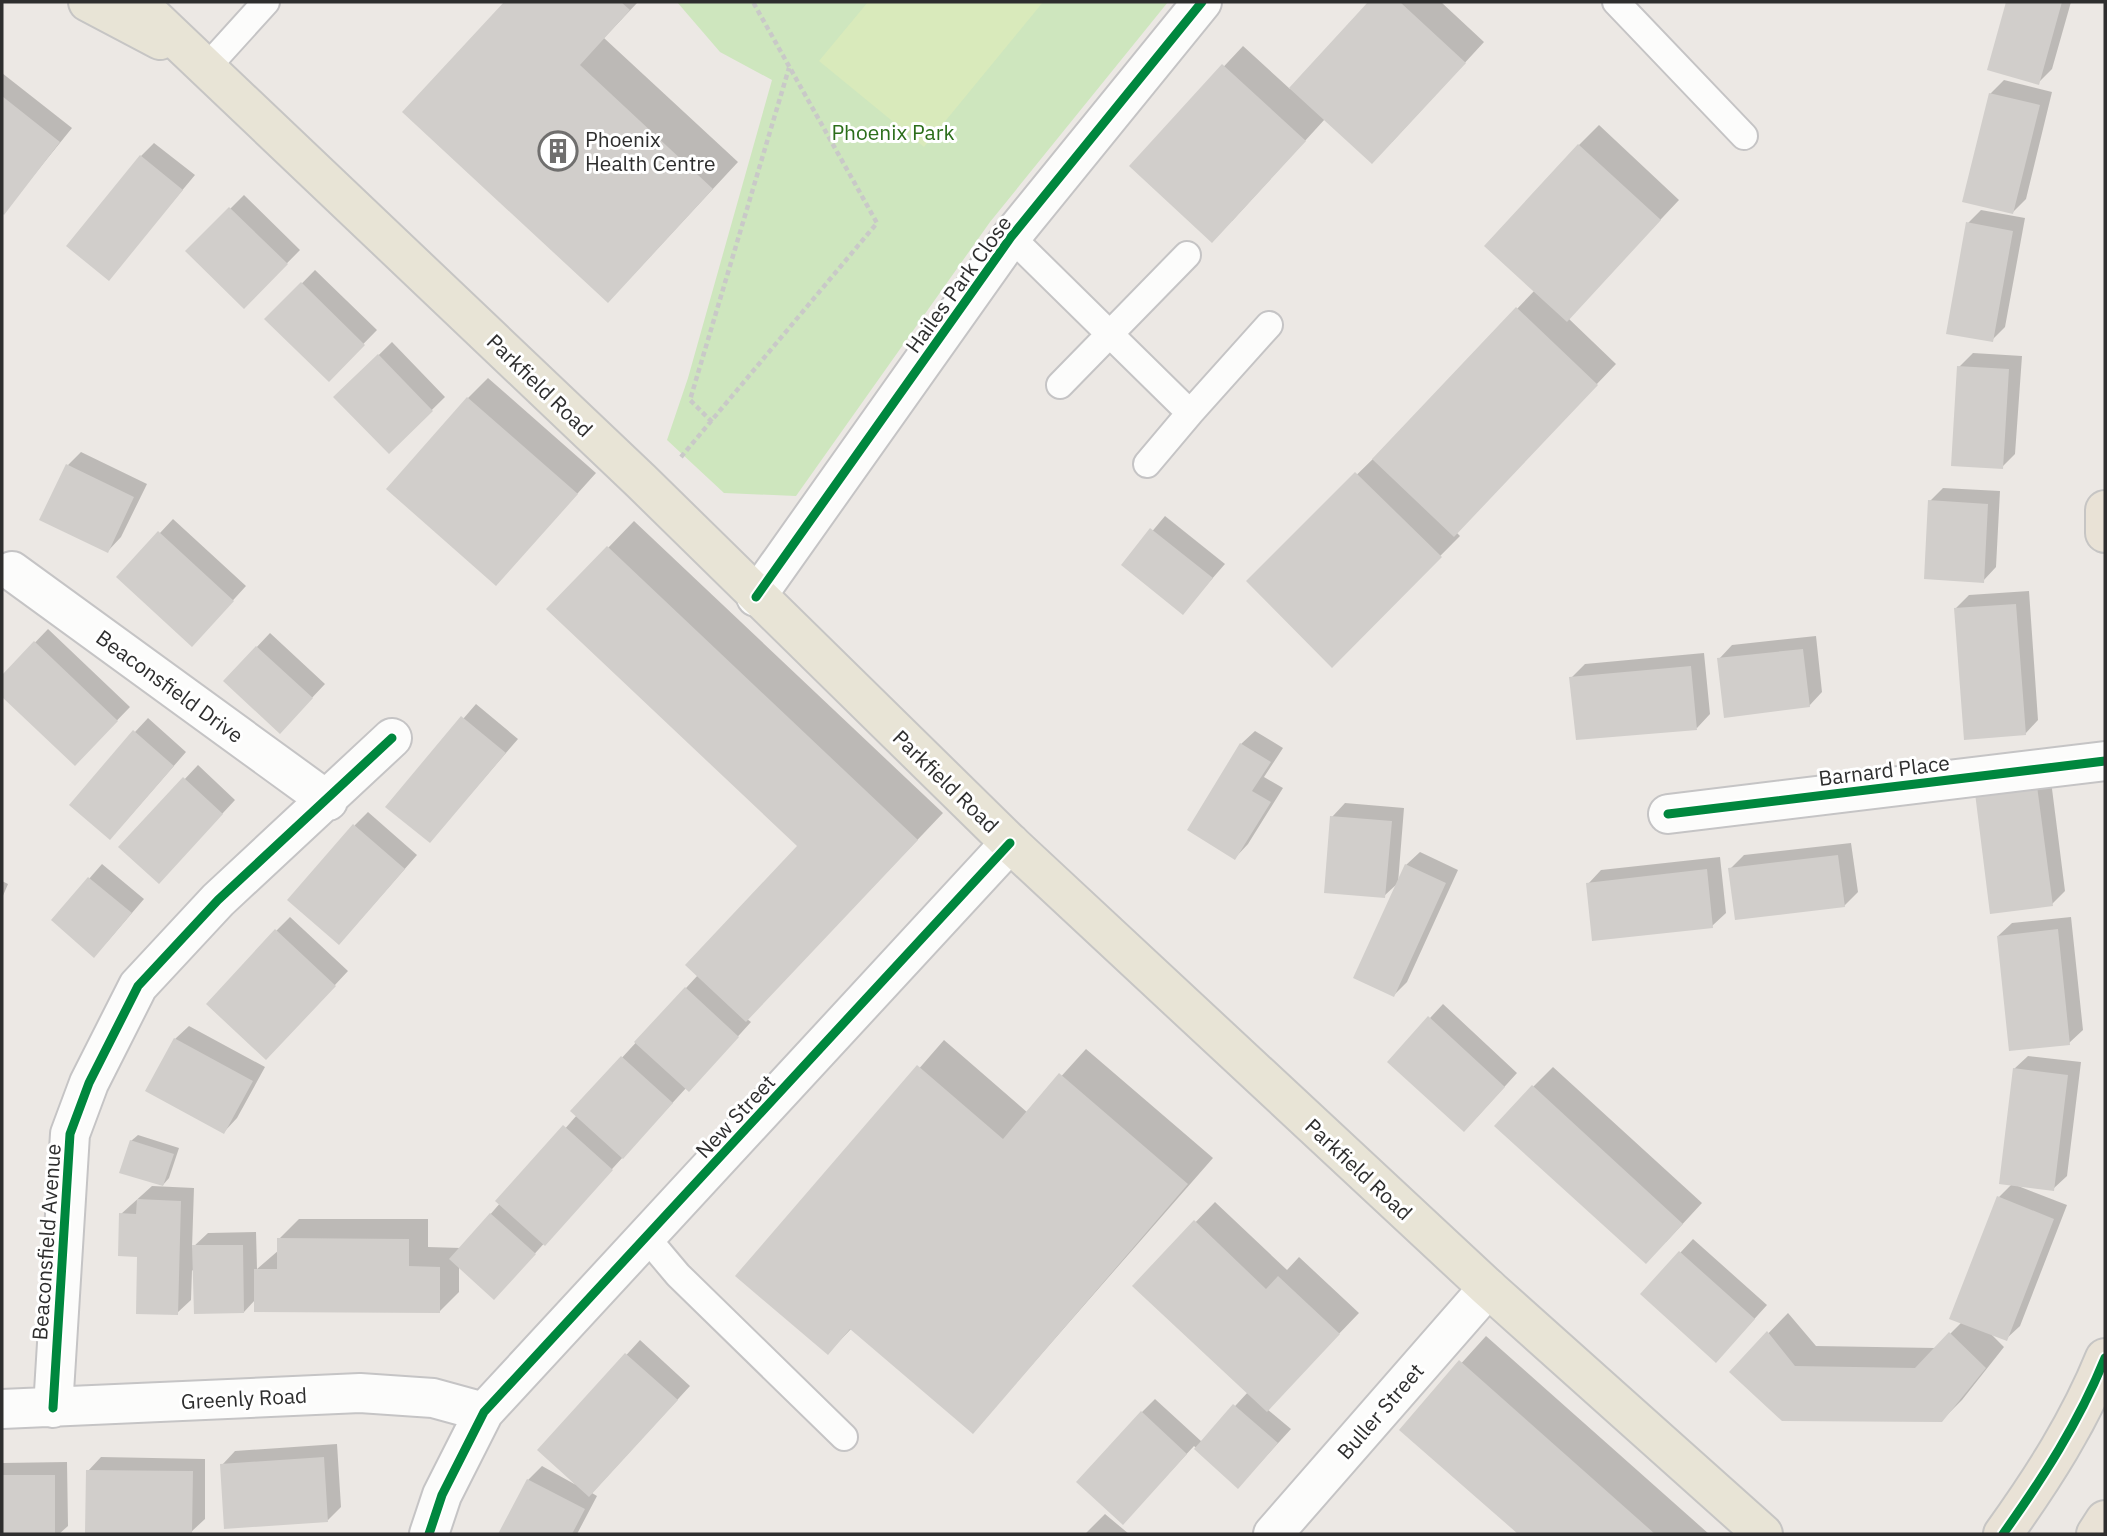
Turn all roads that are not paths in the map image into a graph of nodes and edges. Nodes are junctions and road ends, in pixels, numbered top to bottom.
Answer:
1 (88, 2) edge
2 (137, 2) edge
3 (266, 2) edge
4 (1202, 2) edge
5 (1616, 2) edge
6 (208, 66) junction
7 (1744, 136) dead end
8 (1011, 237) junction
9 (1187, 255) dead end
10 (1269, 325) dead end
11 (1109, 333) junction
12 (1060, 385) dead end
13 (1190, 413) junction
14 (1147, 464) dead end
15 (2105, 510) edge
16 (2105, 533) edge
17 (12, 571) dead end
18 (756, 597) junction
19 (393, 738) dead end
20 (2105, 761) edge
21 (328, 801) junction
22 (1668, 814) dead end
23 (1010, 843) junction
24 (646, 1237) junction
25 (1488, 1288) junction
26 (2105, 1358) edge
27 (54, 1408) junction
28 (2, 1409) edge
29 (484, 1412) junction
30 (844, 1437) dead end
31 (2105, 1520) edge
32 (429, 1534) edge
33 (1273, 1534) edge
34 (1763, 1534) edge
35 (2003, 1534) edge
36 (2096, 1534) edge

1 - 6 main road, Parkfield Road
2 - 6 main road, Parkfield Road
3 - 6 lane
4 - 8 street, Hailes Park Close
5 - 7 lane
6 - 18 main road, Parkfield Road
8 - 11 lane
8 - 18 street, Hailes Park Close
9 - 11 lane
10 - 13 lane
11 - 12 lane
11 - 13 lane
13 - 14 lane
15 - 16 highway
17 - 21 street, Beaconsfield Drive
18 - 23 main road, Parkfield Road
19 - 21 street, Beaconsfield Avenue
20 - 22 street, Barnard Place
21 - 27 street, Beaconsfield Avenue
23 - 24 street, New Street
23 - 25 main road, Parkfield Road
24 - 29 street, New Street
24 - 30 lane
25 - 33 street, Buller Street
25 - 34 main road, Parkfield Road
26 - 35 highway
27 - 28 street, Greenly Road
27 - 29 street, Greenly Road
29 - 32 street, New Street
31 - 36 highway

